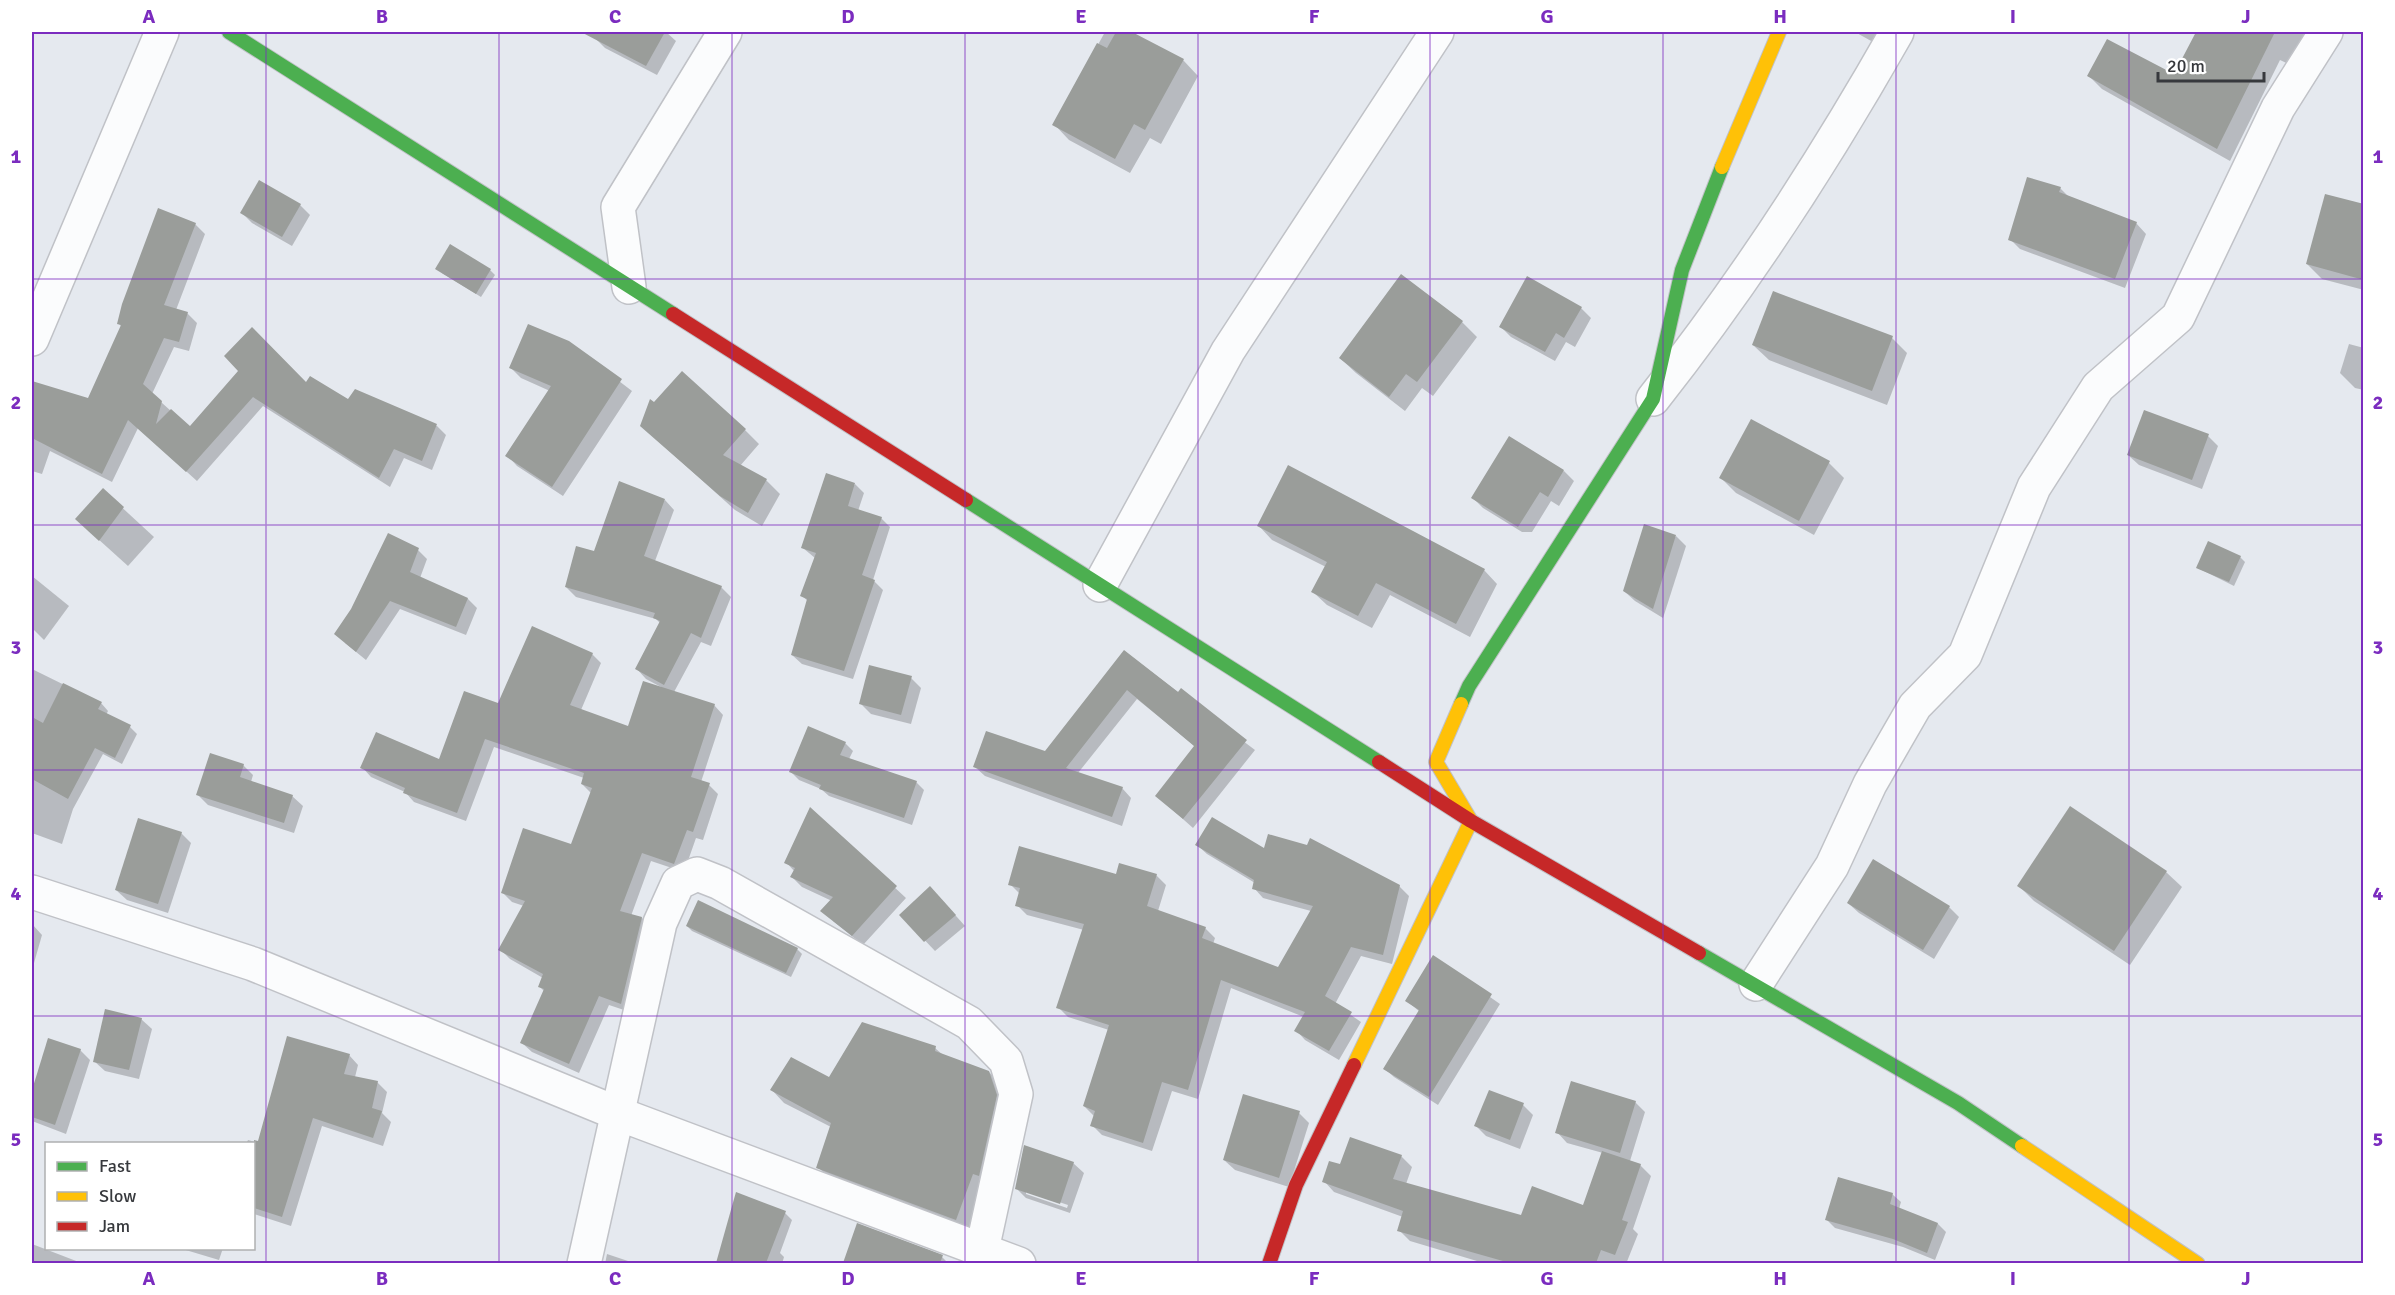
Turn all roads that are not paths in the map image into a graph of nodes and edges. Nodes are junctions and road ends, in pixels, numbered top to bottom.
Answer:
1 (162, 32) edge
2 (229, 32) edge
3 (725, 32) edge
4 (1437, 32) edge
5 (1779, 32) edge
6 (1897, 32) edge
7 (2326, 32) edge
8 (629, 287) junction
9 (32, 339) edge
10 (1653, 399) junction
11 (1100, 585) junction
12 (1471, 821) junction
13 (32, 892) edge
14 (1756, 984) junction
15 (619, 1114) junction
16 (982, 1250) junction
17 (584, 1263) edge
18 (1019, 1263) edge
19 (1269, 1263) edge
20 (2198, 1263) edge

1 - 9 street
2 - 8 street
3 - 8 street
4 - 11 street
5 - 10 street
6 - 10 street
7 - 14 street
8 - 11 street
10 - 12 street
11 - 12 street
12 - 14 street
12 - 19 street
13 - 15 street
14 - 20 street
15 - 16 street
15 - 16 street
15 - 17 street
16 - 18 street

